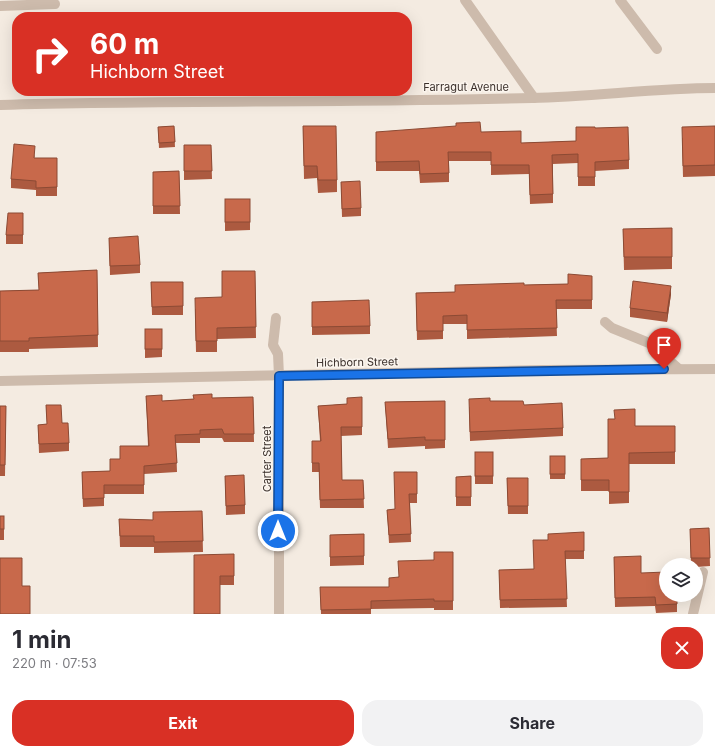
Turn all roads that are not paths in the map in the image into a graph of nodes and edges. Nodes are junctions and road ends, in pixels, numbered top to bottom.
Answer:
1 (465, 0) edge
2 (620, 0) edge
3 (55, 4) dead end
4 (0, 6) edge
5 (657, 49) dead end
6 (715, 88) edge
7 (534, 98) junction
8 (0, 105) edge
9 (276, 318) dead end
10 (605, 322) dead end
11 (679, 369) junction
12 (715, 369) edge
13 (279, 376) junction
14 (0, 381) edge
15 (696, 602) edge
16 (279, 614) edge
17 (693, 614) edge

1 - 7 street
2 - 5 street
3 - 4 street
6 - 7 street, Farragut Avenue
7 - 8 street, Farragut Avenue
9 - 13 street, Carter Street
10 - 11 street
11 - 12 street, Hichborn Street
11 - 13 street, Hichborn Street
13 - 14 street, Hichborn Street
13 - 16 street, Carter Street
15 - 17 street

